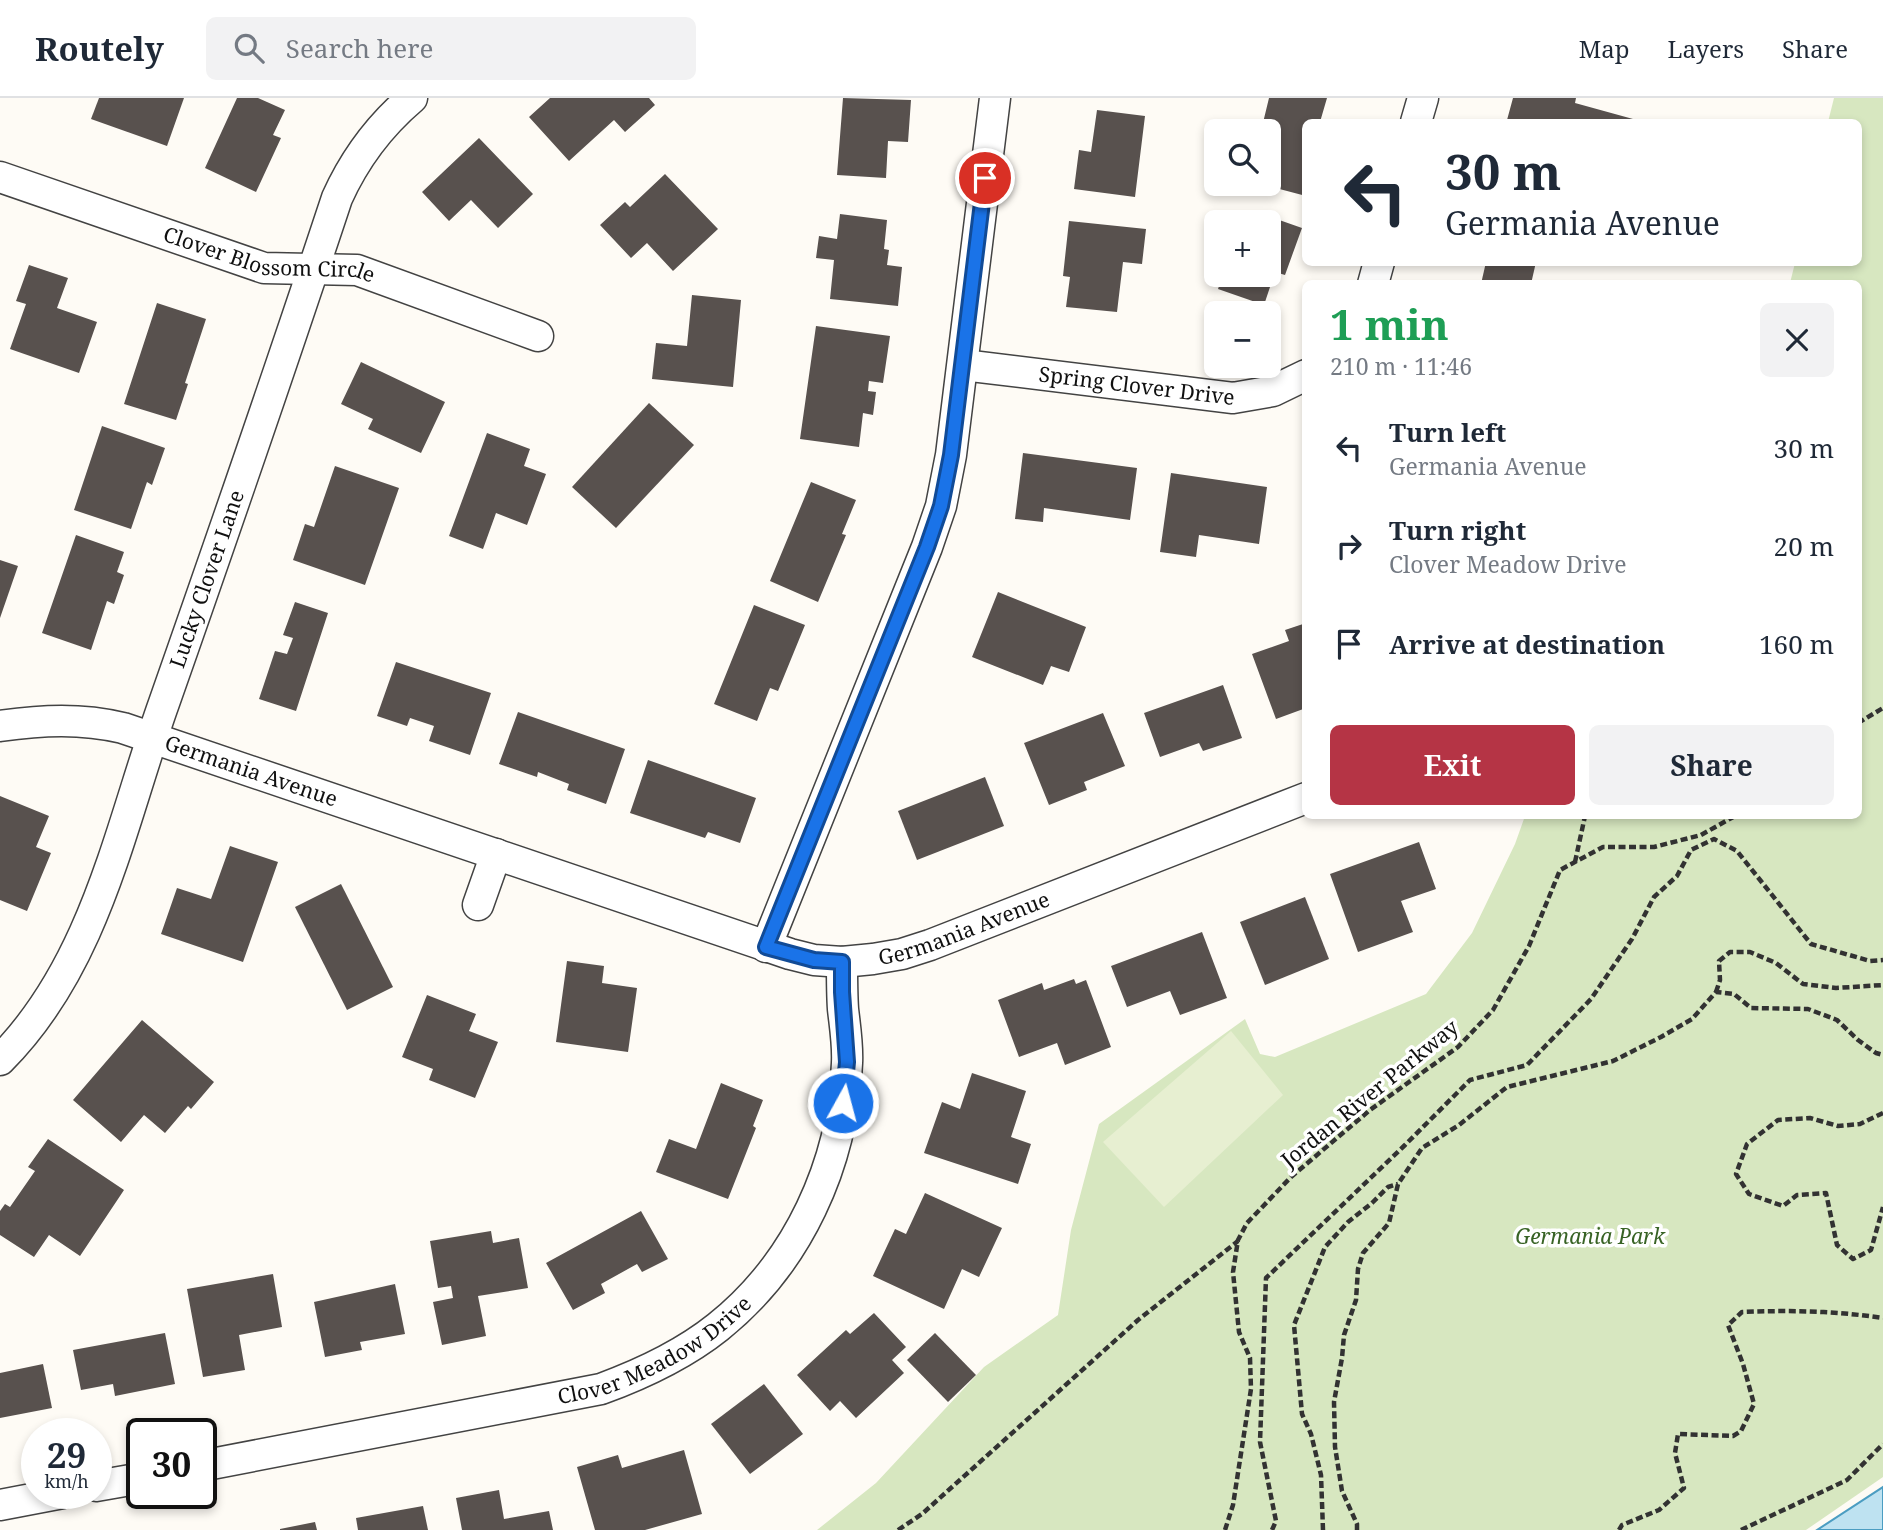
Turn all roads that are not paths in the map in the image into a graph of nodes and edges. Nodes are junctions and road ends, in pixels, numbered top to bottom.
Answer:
1 (412, 98) edge
2 (995, 98) edge
3 (1423, 98) edge
4 (1417, 119) edge
5 (0, 177) edge
6 (314, 269) junction
7 (538, 336) dead end
8 (963, 365) junction
9 (1302, 378) edge
10 (0, 726) edge
11 (152, 737) junction
12 (1302, 801) edge
13 (496, 854) junction
14 (478, 905) dead end
15 (766, 947) junction
16 (842, 962) junction
17 (0, 1060) edge
18 (217, 1463) edge
19 (21, 1501) edge
20 (0, 1505) edge

1 - 6 street, Lucky Clover Lane
2 - 8 street
3 - 4 street
5 - 6 street, Clover Blossom Circle
6 - 7 street, Clover Blossom Circle
6 - 11 street, Lucky Clover Lane
8 - 9 street, Spring Clover Drive
8 - 15 street
10 - 11 street, Germania Avenue
11 - 13 street, Germania Avenue
11 - 17 street, Lucky Clover Lane
12 - 16 street, Germania Avenue
13 - 14 street
13 - 15 street, Germania Avenue
15 - 16 street, Germania Avenue
16 - 18 street, Clover Meadow Drive
19 - 20 street

